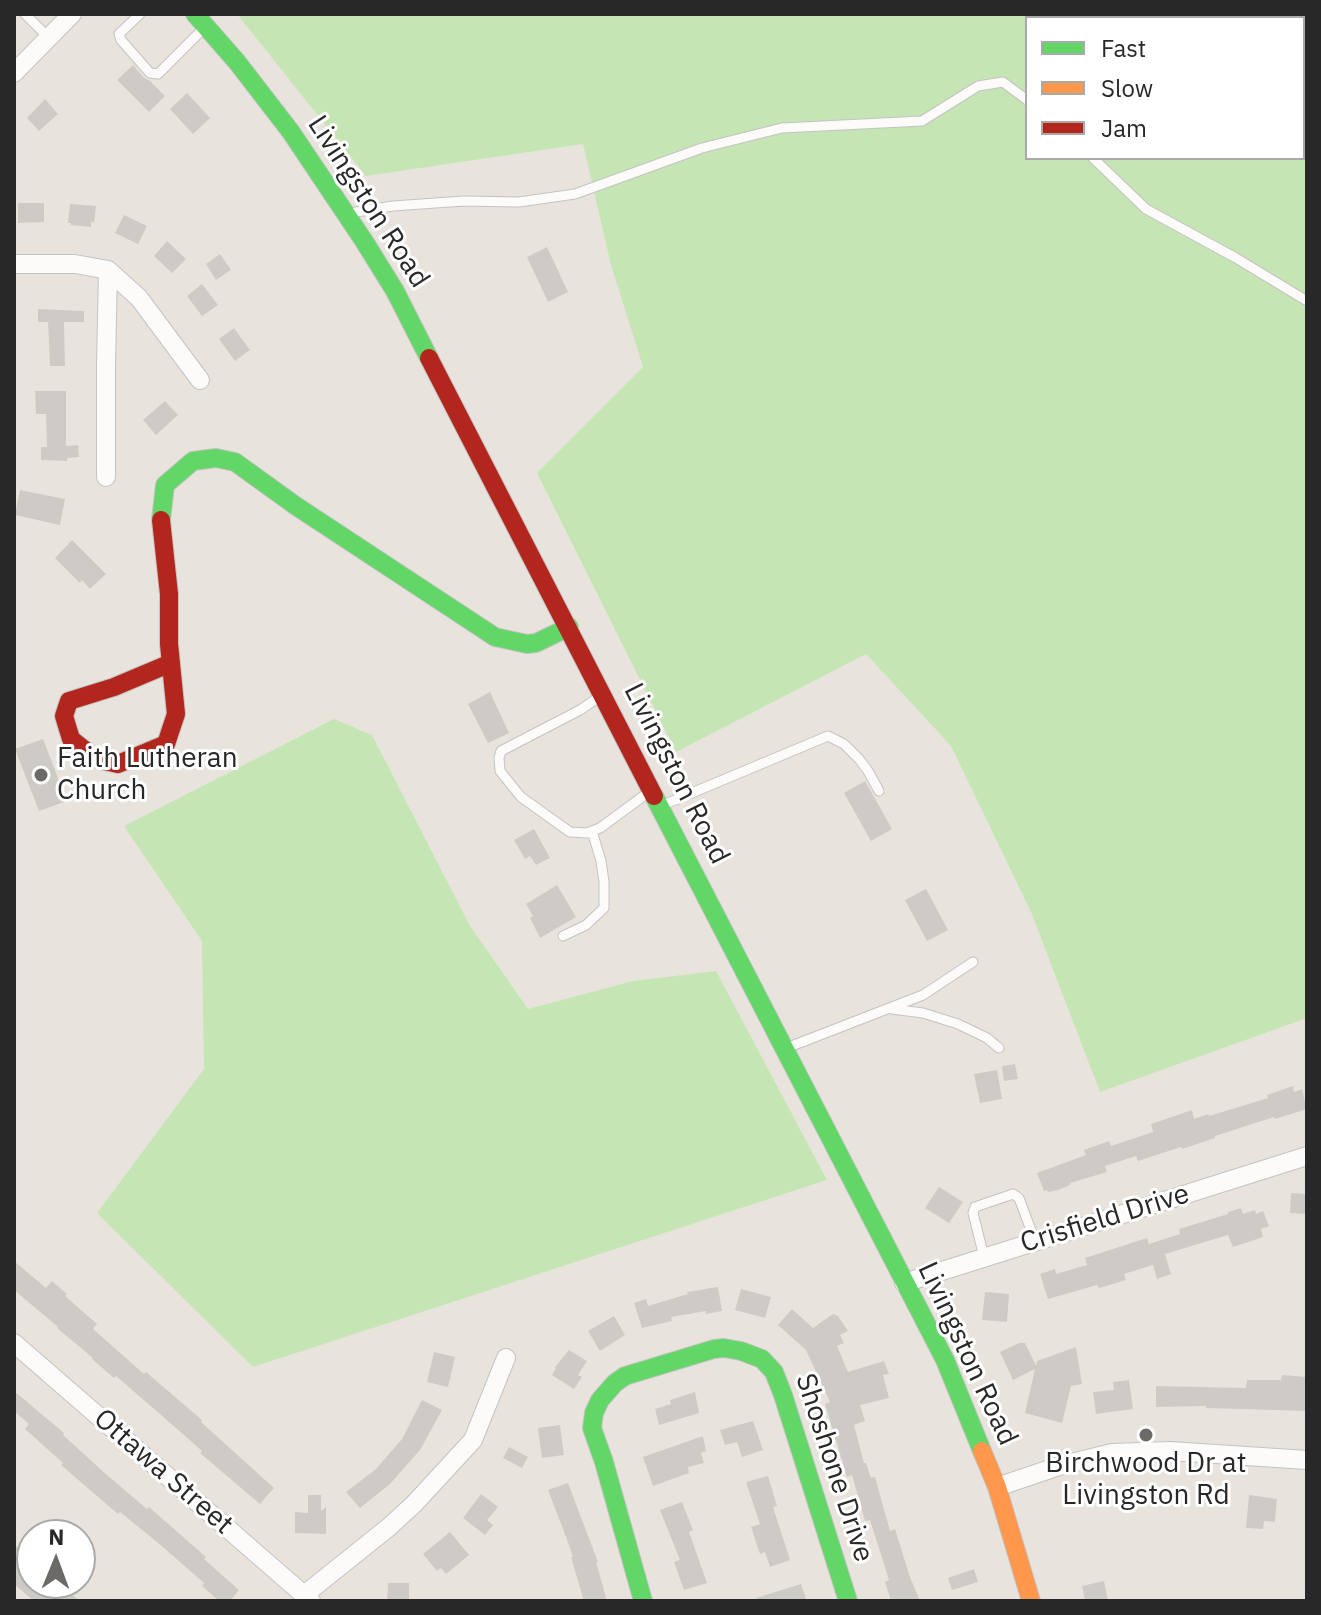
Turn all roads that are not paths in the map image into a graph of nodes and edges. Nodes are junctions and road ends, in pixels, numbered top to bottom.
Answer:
1 (25, 14) edge
2 (72, 14) edge
3 (140, 14) edge
4 (200, 20) edge
5 (49, 38) junction
6 (14, 73) edge
7 (1025, 98) edge
8 (1095, 160) edge
9 (346, 214) junction
10 (14, 264) edge
11 (108, 270) junction
12 (1307, 301) edge
13 (200, 380) dead end
14 (106, 477) dead end
15 (569, 627) junction
16 (171, 663) junction
17 (603, 694) junction
18 (879, 791) dead end
19 (656, 798) junction
20 (592, 831) junction
21 (563, 936) dead end
22 (973, 962) dead end
23 (888, 1008) junction
24 (786, 1048) junction
25 (999, 1048) dead end
26 (1307, 1156) edge
27 (1035, 1241) junction
28 (984, 1257) junction
29 (904, 1283) junction
30 (14, 1343) edge
31 (506, 1358) dead end
32 (1307, 1460) edge
33 (997, 1487) junction
34 (307, 1598) edge
35 (643, 1601) edge
36 (848, 1601) edge
37 (1031, 1601) edge

1 - 5 lane
2 - 5 street
3 - 4 lane
4 - 9 main road, Livingston Road
5 - 6 street
7 - 9 lane
8 - 12 lane
9 - 15 main road, Livingston Road
10 - 11 street
11 - 13 street
11 - 14 street
15 - 16 main road
15 - 17 main road, Livingston Road
16 - 16 main road
17 - 19 main road, Livingston Road
17 - 20 lane
18 - 19 lane
19 - 20 lane
19 - 24 main road, Livingston Road
20 - 21 lane
22 - 23 lane
23 - 24 lane
23 - 25 lane
24 - 29 main road, Livingston Road
26 - 27 street, Crisfield Drive
27 - 28 street, Crisfield Drive
27 - 28 lane
28 - 29 street, Crisfield Drive
29 - 33 main road, Livingston Road
30 - 34 street, Ottawa Street
31 - 34 street
32 - 33 street
33 - 37 main road, Livingston Road
35 - 36 main road, Shoshone Drive

